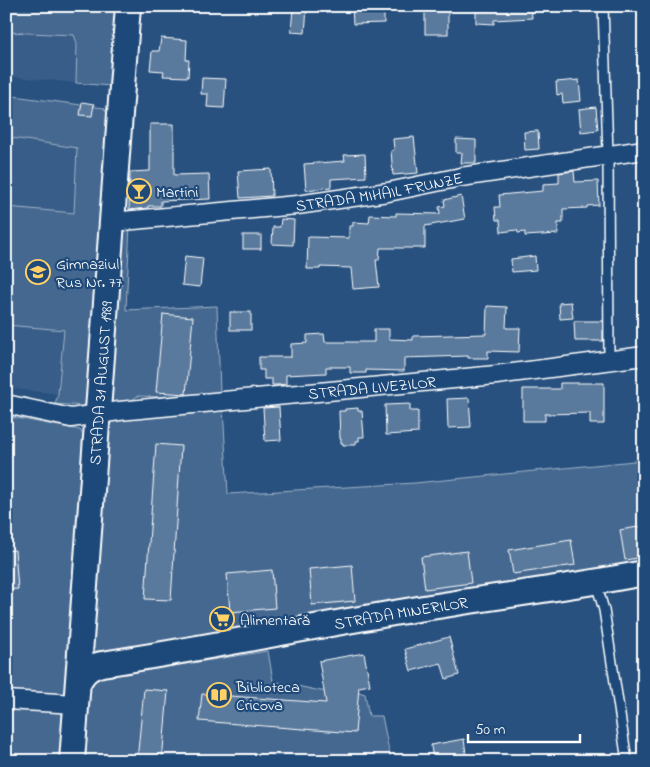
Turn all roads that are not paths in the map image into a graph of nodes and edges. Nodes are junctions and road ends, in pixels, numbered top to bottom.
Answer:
1 (128, 6) edge
2 (603, 6) edge
3 (644, 150) edge
4 (608, 154) junction
5 (112, 222) junction
6 (644, 356) edge
7 (609, 361) junction
8 (6, 404) edge
9 (98, 413) junction
10 (644, 573) edge
11 (596, 582) junction
12 (77, 694) junction
13 (6, 700) edge
14 (72, 761) edge
15 (627, 761) edge

1 - 5 street, STRADA 31 AUGUST 1989
2 - 4 lane
3 - 4 street, STRADA MIHAIL FRUNZE
4 - 5 street, STRADA MIHAIL FRUNZE
4 - 7 lane
5 - 9 street, STRADA 31 AUGUST 1989
6 - 7 street, STRADA LIVEZILOR
7 - 9 street, STRADA LIVEZILOR
8 - 9 street, STRADA LIVEZILOR
9 - 12 street, STRADA 31 AUGUST 1989
10 - 11 street, STRADA MINERILOR
11 - 12 street, STRADA MINERILOR
11 - 15 lane
12 - 13 street
12 - 14 street, STRADA 31 AUGUST 1989

